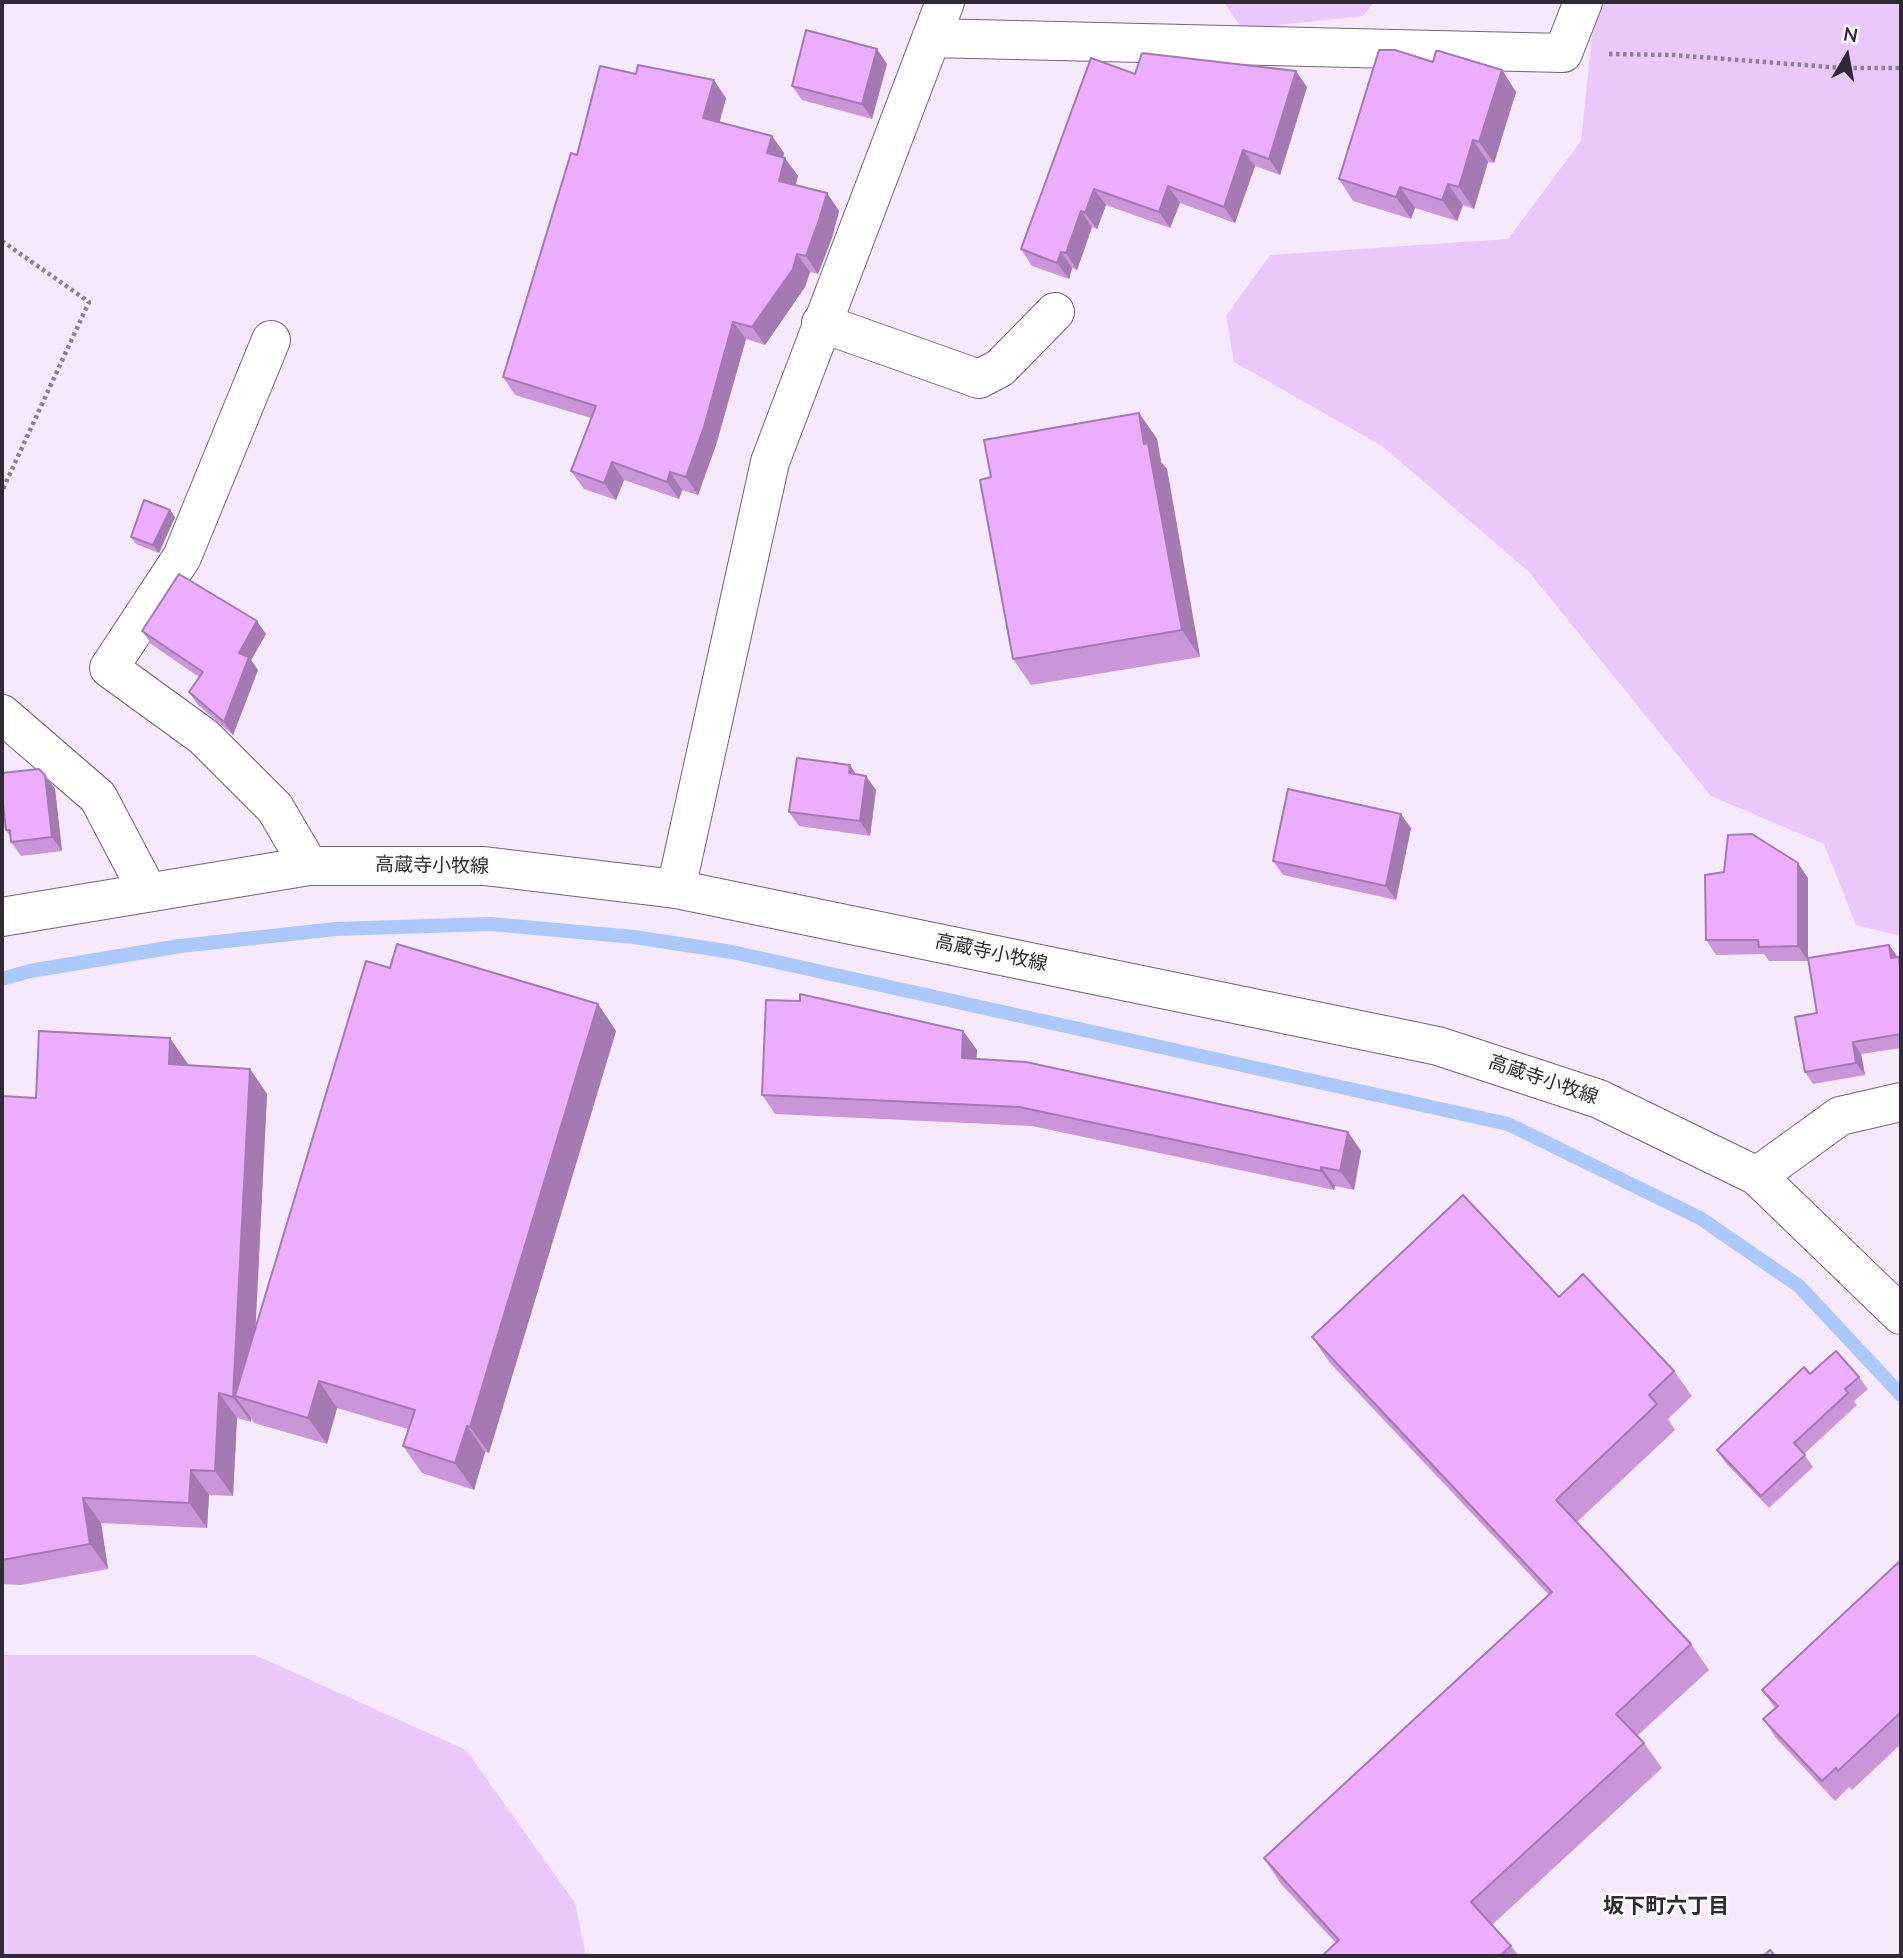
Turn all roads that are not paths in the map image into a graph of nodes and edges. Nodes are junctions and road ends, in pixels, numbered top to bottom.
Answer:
1 (945, 2) edge
2 (1583, 2) edge
3 (931, 38) junction
4 (1055, 312) dead end
5 (821, 323) junction
6 (271, 340) dead end
7 (2, 713) edge
8 (309, 866) junction
9 (676, 889) junction
10 (148, 892) junction
11 (2, 917) edge
12 (1901, 1102) edge
13 (1757, 1176) junction
14 (1901, 1315) edge

1 - 3 street
2 - 3 street
3 - 5 street
4 - 5 street
5 - 9 street
6 - 8 street
7 - 10 street
8 - 9 street, 高蔵寺小牧線
8 - 10 street, 高蔵寺小牧線
9 - 13 street, 高蔵寺小牧線
10 - 11 street, 高蔵寺小牧線
12 - 13 street
13 - 14 street, 高蔵寺小牧線

